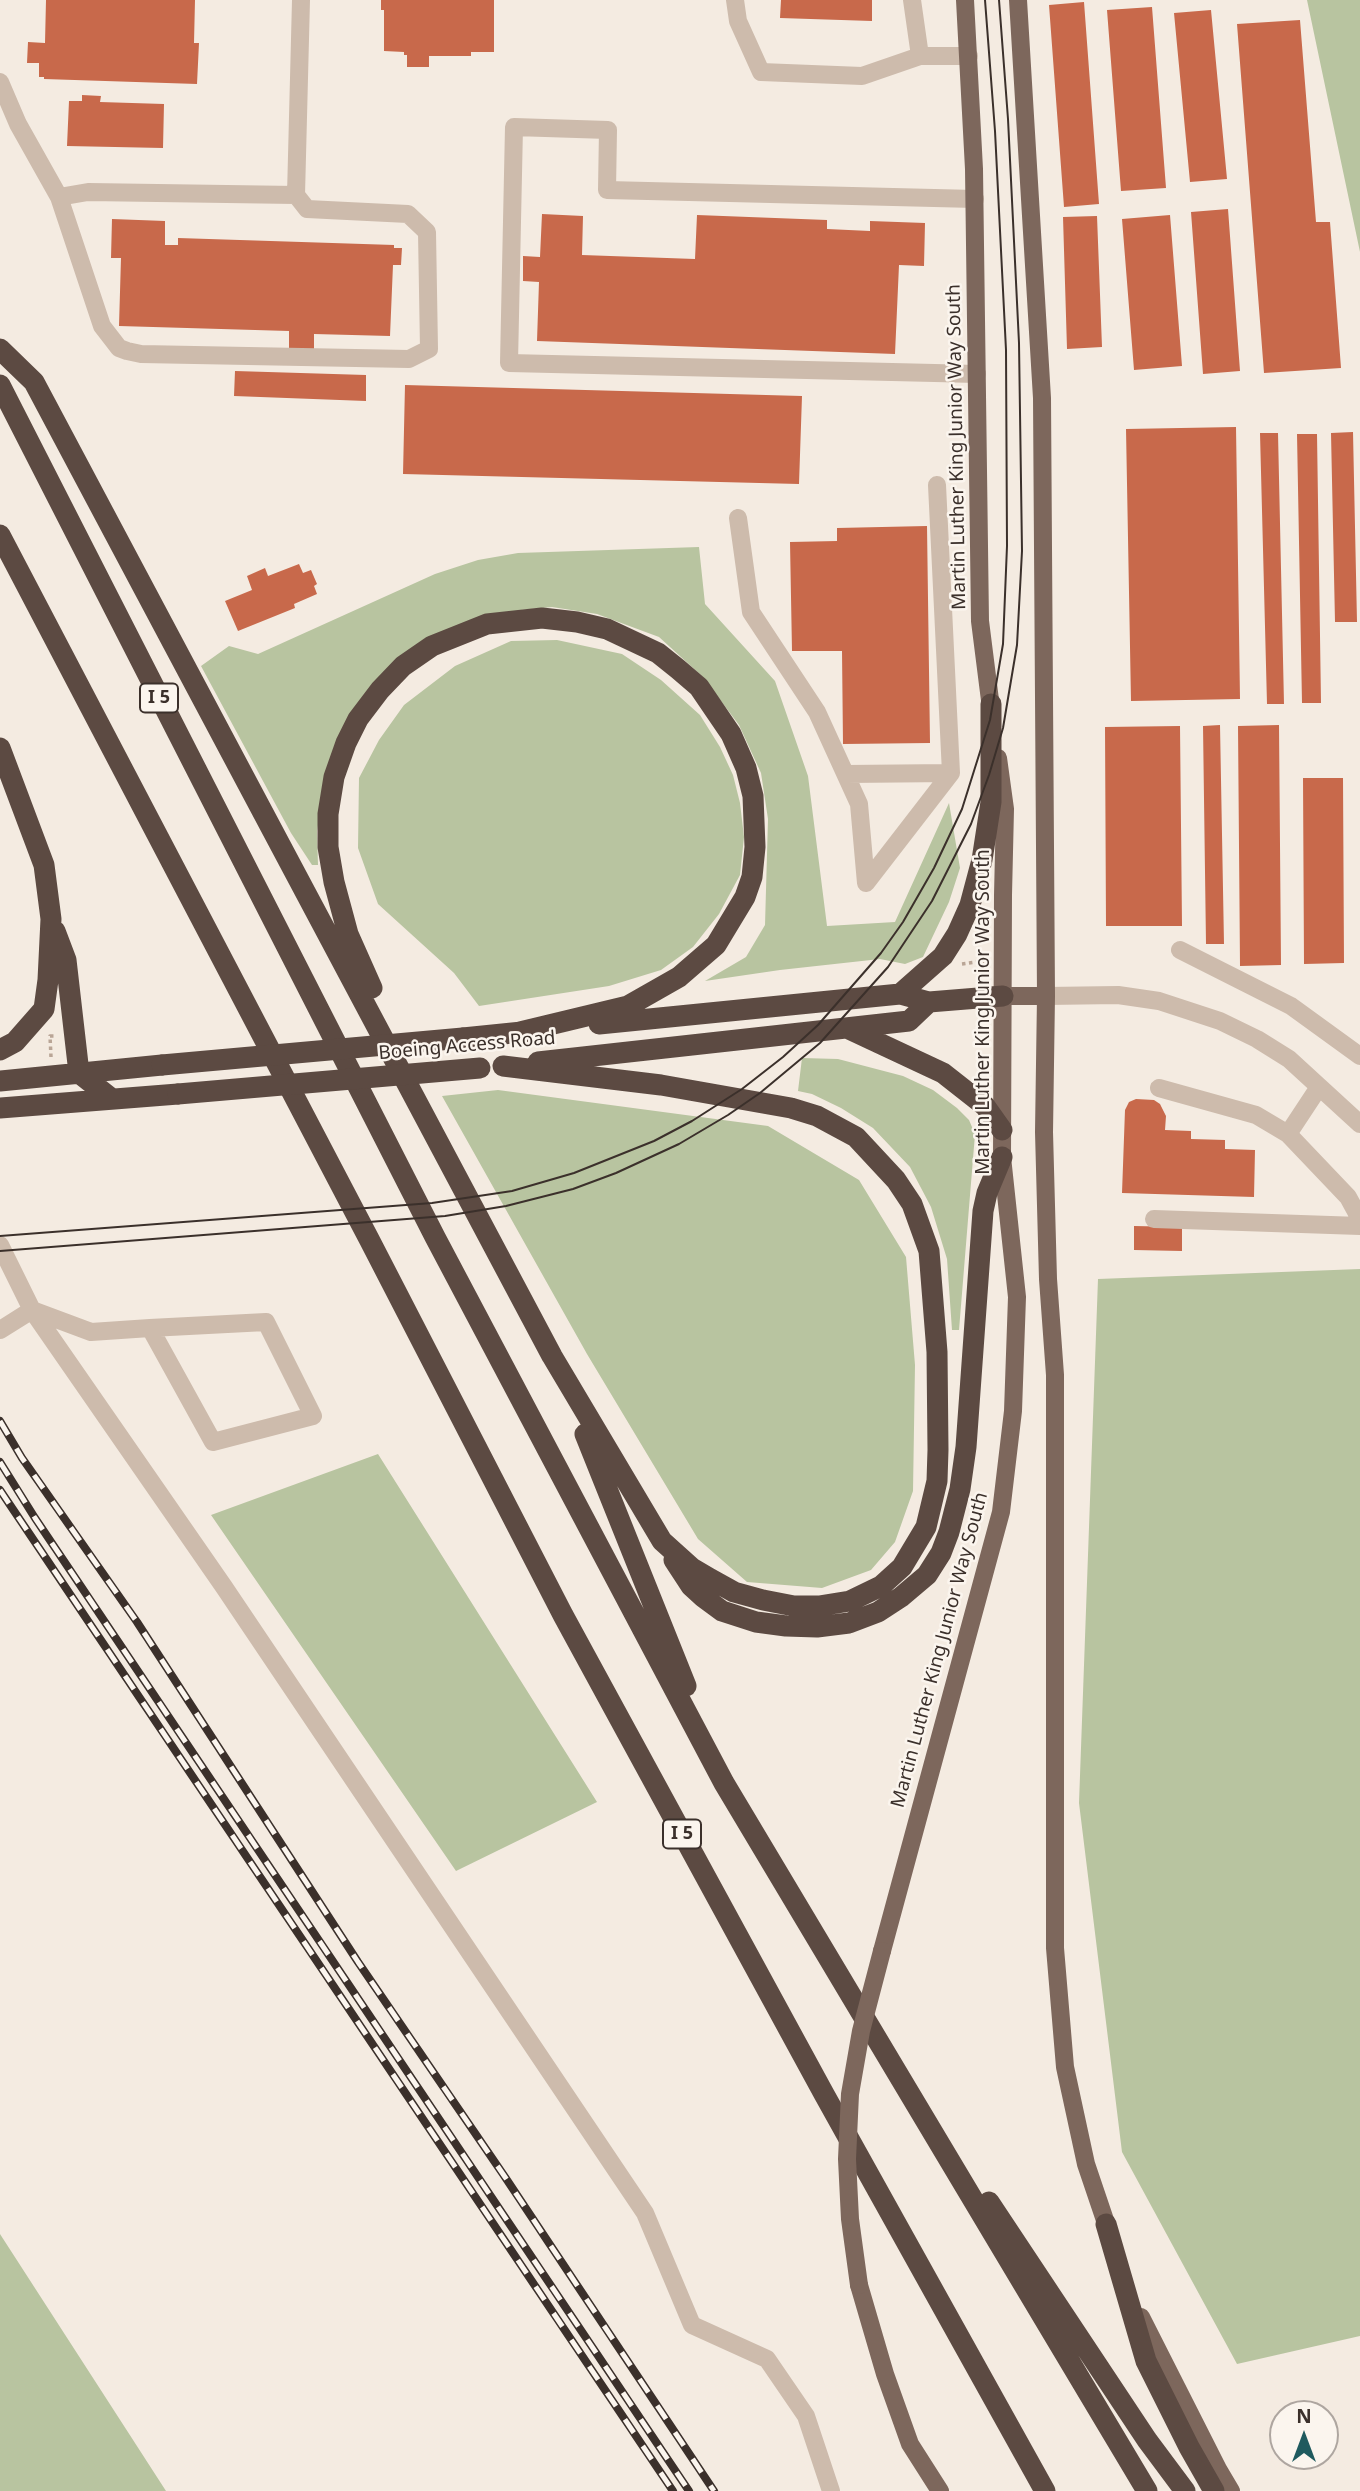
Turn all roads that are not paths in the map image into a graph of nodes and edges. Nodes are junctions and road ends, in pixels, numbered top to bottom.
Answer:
1 (301, 0) edge
2 (735, 0) edge
3 (912, 0) edge
4 (965, 0) edge
5 (1018, 0) edge
6 (969, 56) junction
7 (920, 57) junction
8 (0, 82) edge
9 (296, 195) junction
10 (59, 197) junction
11 (975, 199) junction
12 (0, 349) edge
13 (977, 374) junction
14 (0, 385) edge
15 (937, 485) dead end
16 (738, 518) dead end
17 (0, 535) edge
18 (990, 704) junction
19 (0, 748) edge
20 (951, 773) junction
21 (846, 774) junction
22 (51, 919) junction
23 (1180, 950) dead end
24 (901, 994) junction
25 (1003, 996) junction
26 (1046, 996) junction
27 (929, 1002) junction
28 (847, 1028) junction
29 (520, 1032) junction
30 (0, 1050) edge
31 (1360, 1056) edge
32 (503, 1066) junction
33 (79, 1073) junction
34 (0, 1081) edge
35 (1319, 1087) junction
36 (1159, 1088) dead end
37 (112, 1099) junction
38 (0, 1108) edge
39 (1360, 1124) edge
40 (1002, 1130) junction
41 (435, 1133) junction
42 (1288, 1134) junction
43 (1002, 1157) junction
44 (1154, 1219) dead end
45 (1360, 1219) edge
46 (1360, 1226) edge
47 (0, 1245) edge
48 (32, 1310) junction
49 (150, 1328) junction
50 (0, 1330) edge
51 (552, 1356) junction
52 (662, 1541) junction
53 (724, 1783) junction
54 (835, 1970) junction
55 (1106, 2224) junction
56 (1009, 2423) junction
57 (831, 2491) edge
58 (940, 2491) edge
59 (1045, 2491) edge
60 (1057, 2491) edge
61 (1147, 2491) edge
62 (1185, 2491) edge
63 (1214, 2491) edge
64 (1231, 2491) edge

1 - 9 street
2 - 7 street
3 - 7 street
4 - 6 main road, Martin Luther King Junior Way South
5 - 26 main road
6 - 7 street
6 - 11 main road, Martin Luther King Junior Way South
8 - 10 street
9 - 10 street
9 - 10 street
11 - 13 main road, Martin Luther King Junior Way South
11 - 13 street
12 - 41 highway
13 - 18 main road, Martin Luther King Junior Way South
14 - 53 highway, I 5
15 - 20 street
16 - 21 street
17 - 56 highway, I 5
18 - 24 highway
18 - 25 main road, Martin Luther King Junior Way South
19 - 22 highway
20 - 21 street
20 - 21 street
22 - 30 highway
22 - 33 highway
23 - 31 street
24 - 27 highway, Boeing Access Road
24 - 29 highway, Boeing Access Road
25 - 26 main road, Boeing Access Road
25 - 27 highway, Boeing Access Road
25 - 40 main road, Martin Luther King Junior Way South
26 - 35 street
26 - 55 main road
27 - 28 highway, Boeing Access Road
28 - 32 highway, Boeing Access Road
28 - 40 highway
29 - 33 highway, Boeing Access Road, bridge
29 - 41 highway
32 - 37 highway, Boeing Access Road, bridge
32 - 52 highway
33 - 34 highway, Boeing Access Road
33 - 37 highway
35 - 39 street
35 - 42 street
36 - 42 street
37 - 38 highway, Boeing Access Road
40 - 43 main road, Martin Luther King Junior Way South
41 - 51 highway
42 - 45 street
43 - 52 highway
43 - 58 main road, Martin Luther King Junior Way South, bridge
44 - 46 street
47 - 48 street
48 - 49 street
48 - 50 street
48 - 57 street
49 - 49 street
51 - 52 highway
51 - 53 highway
53 - 54 highway, I 5
54 - 61 highway, I 5
54 - 62 highway
55 - 63 highway
55 - 64 main road
56 - 59 highway
56 - 60 highway, I 5

